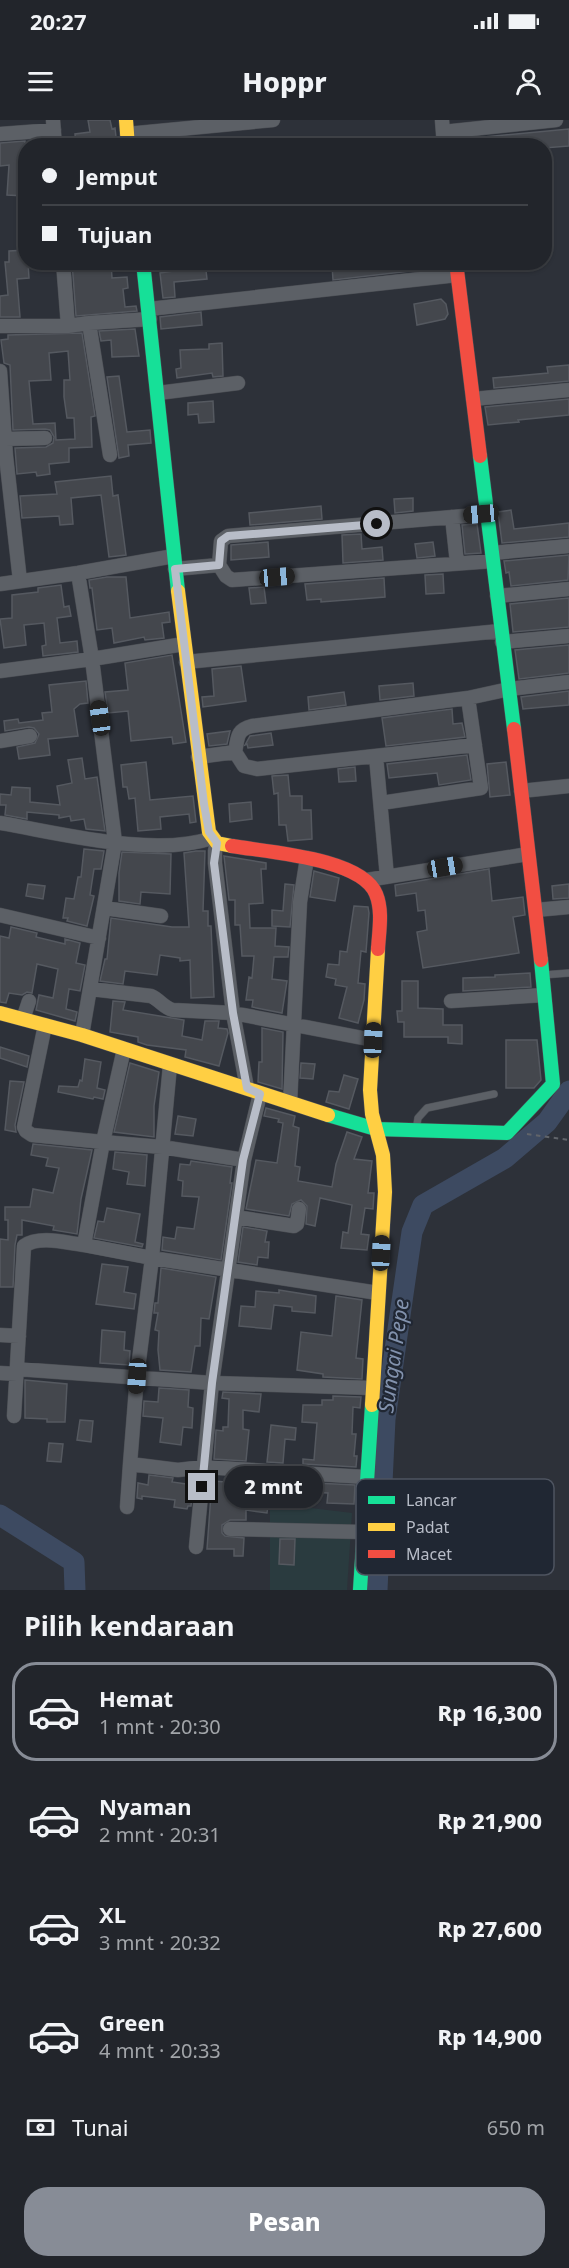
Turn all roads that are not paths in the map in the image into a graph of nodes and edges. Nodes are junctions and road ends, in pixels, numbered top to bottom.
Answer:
1 (273, 120) edge
2 (556, 120) edge
3 (53, 125) edge
4 (127, 133) edge
5 (443, 133) edge
6 (0, 134) edge
7 (64, 270) edge
8 (144, 270) edge
9 (449, 270) edge
10 (456, 270) edge
11 (150, 314) junction
12 (88, 323) junction
13 (0, 326) edge
14 (68, 326) junction
15 (0, 371) edge
16 (238, 383) dead end
17 (569, 390) edge
18 (158, 393) junction
19 (473, 399) junction
20 (45, 438) dead end
21 (5, 439) junction
22 (110, 455) dead end
23 (4, 478) edge
24 (488, 514) junction
25 (452, 517) junction
26 (569, 546) edge
27 (493, 557) junction
28 (174, 563) junction
29 (457, 563) junction
30 (219, 565) junction
31 (78, 573) junction
32 (20, 581) junction
33 (0, 584) edge
34 (569, 589) edge
35 (497, 596) junction
36 (501, 636) junction
37 (569, 636) edge
38 (184, 644) junction
39 (92, 659) junction
40 (186, 662) junction
41 (0, 670) edge
42 (569, 682) edge
43 (509, 689) junction
44 (468, 698) junction
45 (30, 736) dead end
46 (0, 741) edge
47 (475, 745) junction
48 (236, 752) junction
49 (376, 756) junction
50 (198, 757) junction
51 (569, 786) edge
52 (521, 791) junction
53 (381, 803) junction
54 (0, 823) edge
55 (215, 840) junction
56 (115, 842) junction
57 (528, 854) junction
58 (307, 858) junction
59 (387, 877) junction
60 (367, 880) junction
61 (569, 907) edge
62 (104, 908) junction
63 (536, 910) junction
64 (0, 915) edge
65 (161, 916) dead end
66 (99, 938) junction
67 (569, 973) edge
68 (543, 975) junction
69 (91, 989) junction
70 (544, 995) junction
71 (29, 1001) dead end
72 (451, 1001) dead end
73 (0, 1013) edge
74 (233, 1013) junction
75 (23, 1019) junction
76 (294, 1023) junction
77 (45, 1025) junction
78 (82, 1035) junction
79 (373, 1040) junction
80 (124, 1050) junction
81 (170, 1065) junction
82 (253, 1091) junction
83 (494, 1094) dead end
84 (290, 1103) junction
85 (376, 1129) junction
86 (416, 1130) junction
87 (103, 1142) junction
88 (162, 1147) junction
89 (243, 1160) junction
90 (299, 1209) dead end
91 (236, 1217) junction
92 (84, 1245) junction
93 (152, 1258) junction
94 (228, 1271) junction
95 (378, 1293) junction
96 (0, 1335) edge
97 (19, 1336) junction
98 (17, 1371) junction
99 (0, 1373) edge
100 (137, 1376) junction
101 (212, 1383) junction
102 (372, 1388) junction
103 (14, 1416) dead end
104 (130, 1464) junction
105 (203, 1467) junction
106 (366, 1477) joint
107 (127, 1507) dead end
108 (230, 1528) dead end
109 (356, 1532) edge
110 (196, 1546) dead end
111 (361, 1575) edge
112 (360, 1590) edge

1 - 4 street
2 - 5 street
3 - 6 street
7 - 14 street
8 - 11 main road
9 - 11 street
10 - 19 main road
11 - 12 street
11 - 18 main road
12 - 14 street
12 - 22 street
13 - 14 street
15 - 21 street
16 - 18 street
17 - 19 street
18 - 28 main road
19 - 24 main road
20 - 21 street
21 - 23 street
23 - 32 street
24 - 25 street
24 - 27 main road
25 - 29 street
25 - 30 street
26 - 27 street
27 - 29 street
27 - 35 main road
28 - 30 street
28 - 31 street
28 - 38 main road
29 - 30 street
31 - 32 street
31 - 39 street
32 - 33 street
34 - 35 street
35 - 36 main road
36 - 37 street
36 - 40 street
36 - 43 main road
38 - 39 street
38 - 40 main road
39 - 41 street
39 - 56 street
40 - 50 main road
42 - 43 street
43 - 44 street
43 - 52 main road
44 - 47 street
44 - 48 street
45 - 46 street
47 - 49 street
47 - 53 street
48 - 49 street
48 - 50 street
49 - 53 street
50 - 55 main road
51 - 52 street
52 - 57 main road
53 - 59 street
54 - 56 street
55 - 56 street
55 - 58 main road
55 - 74 street
56 - 62 street
57 - 59 street
57 - 63 main road
58 - 60 main road
58 - 76 street
59 - 60 street
60 - 79 main road
61 - 63 street
62 - 65 street
62 - 66 street
63 - 68 main road
64 - 66 street
66 - 69 street
67 - 68 lane
68 - 70 main road
69 - 74 street
69 - 78 street
70 - 72 street
70 - 86 main road
71 - 75 street
73 - 75 main road
74 - 76 street
74 - 82 street
75 - 77 main road
76 - 79 street
76 - 84 street
77 - 78 main road
77 - 87 street
78 - 80 main road
79 - 85 main road
80 - 81 main road
80 - 87 street
81 - 82 main road
81 - 88 street
82 - 84 main road
82 - 89 street
83 - 86 lane
84 - 85 main road
85 - 86 main road
85 - 95 main road
87 - 88 street
87 - 92 street
88 - 89 street
88 - 93 street
89 - 91 street
90 - 91 street
91 - 94 street
92 - 93 street
92 - 97 street
93 - 94 street
93 - 100 street
94 - 95 street
94 - 101 street
95 - 102 main road
96 - 97 street
97 - 98 street
98 - 99 street
98 - 100 street
98 - 103 street
100 - 101 street
100 - 104 street
101 - 102 street
101 - 105 street
102 - 106 main road
104 - 105 street
104 - 107 street
105 - 106 street
105 - 110 street
108 - 109 street
111 - 112 main road

